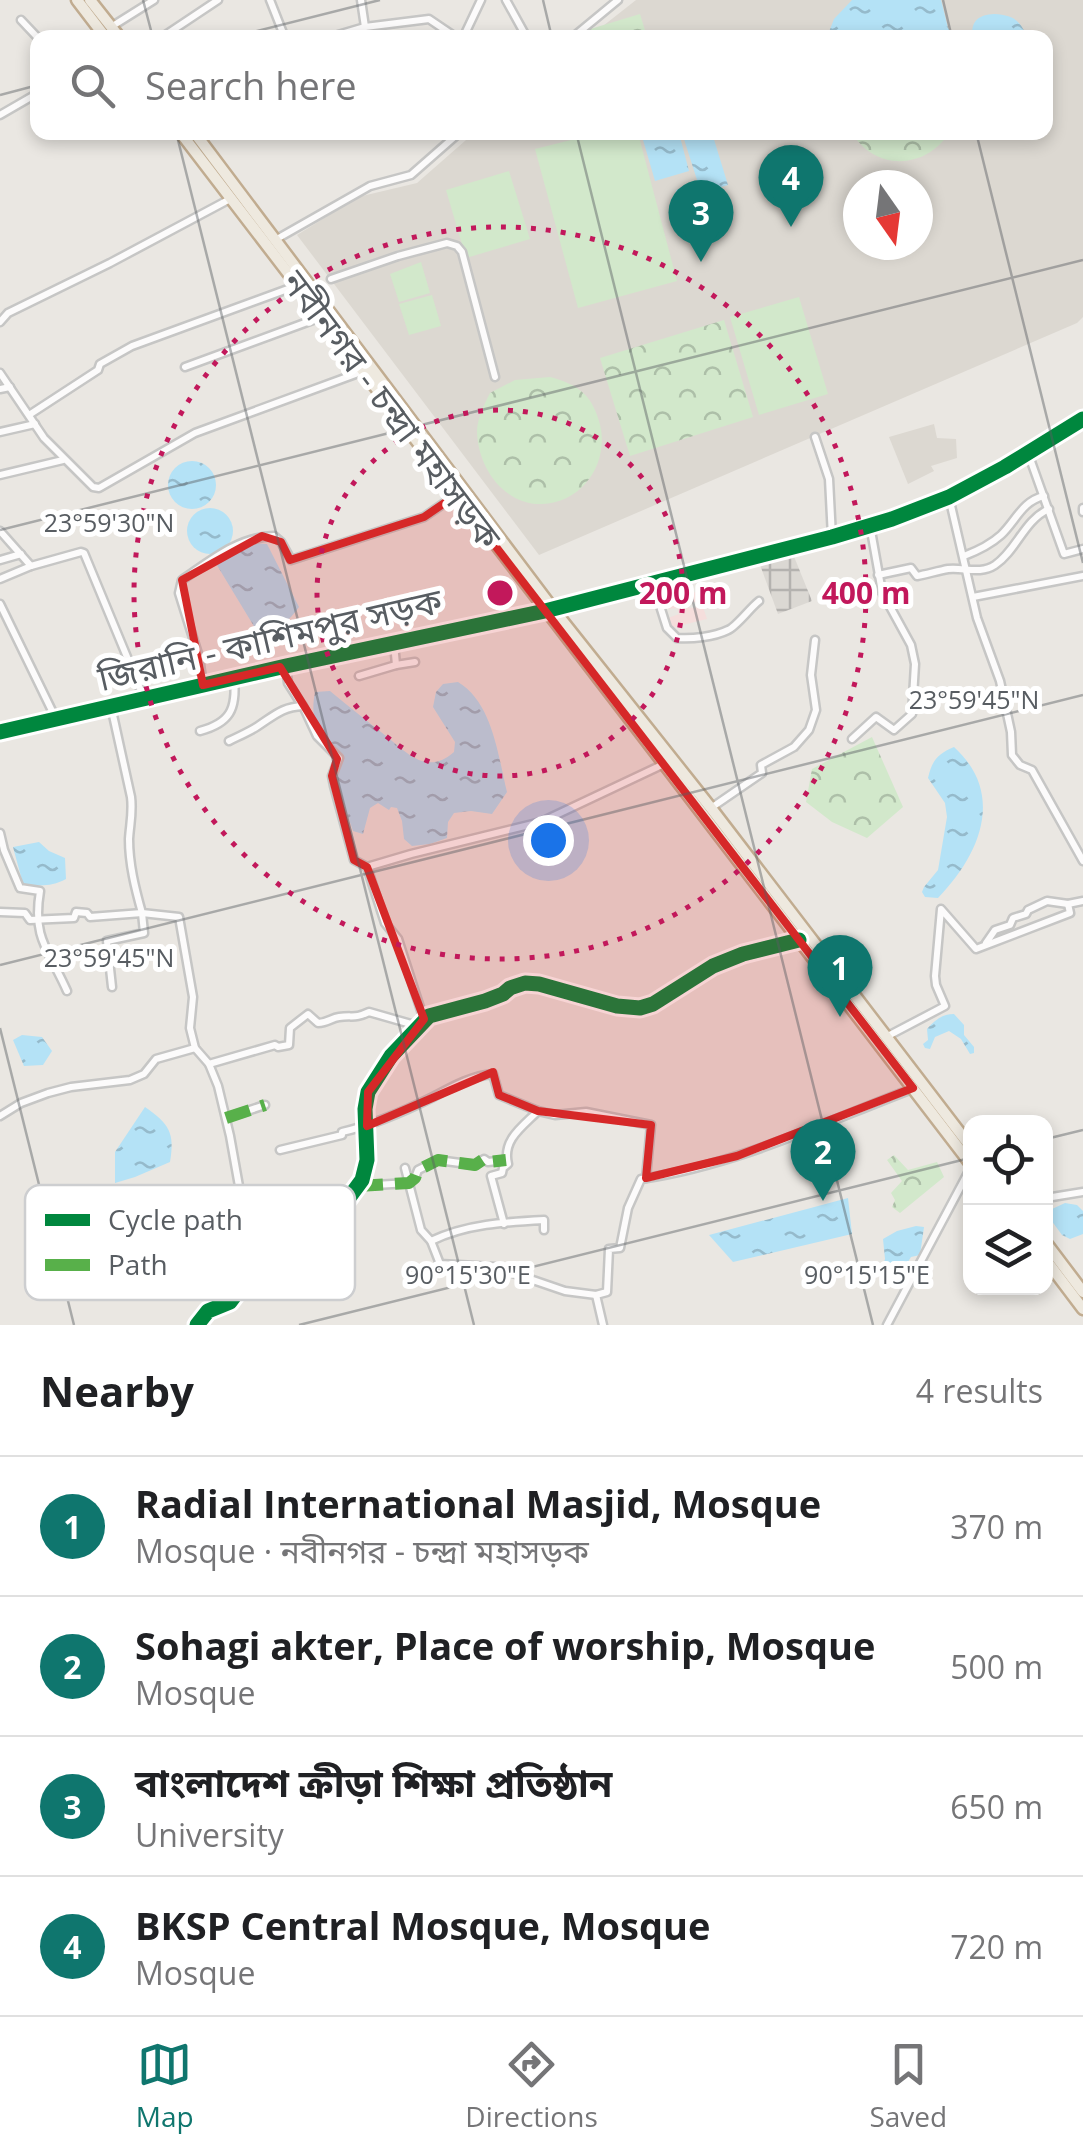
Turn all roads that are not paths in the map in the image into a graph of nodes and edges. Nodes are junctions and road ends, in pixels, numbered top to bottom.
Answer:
1 (78, 0) edge
2 (90, 0) edge
3 (154, 0) edge
4 (218, 0) edge
5 (270, 0) edge
6 (362, 0) edge
7 (481, 0) edge
8 (506, 0) edge
9 (618, 0) edge
10 (21, 20) dead end
11 (365, 27) junction
12 (30, 30) edge
13 (107, 30) edge
14 (108, 30) edge
15 (112, 30) edge
16 (173, 30) edge
17 (282, 30) edge
18 (355, 30) edge
19 (447, 30) edge
20 (464, 30) edge
21 (523, 30) edge
22 (582, 30) edge
23 (30, 98) edge
24 (0, 115) edge
25 (186, 140) edge
26 (200, 140) edge
27 (451, 140) edge
28 (230, 199) junction
29 (274, 240) junction
30 (331, 280) dead end
31 (296, 286) junction
32 (321, 317) junction
33 (0, 322) edge
34 (184, 366) dead end
35 (361, 372) junction
36 (0, 373) edge
37 (496, 377) dead end
38 (10, 387) junction
39 (0, 390) edge
40 (29, 416) junction
41 (1083, 420) edge
42 (34, 424) junction
43 (0, 432) edge
44 (815, 436) dead end
45 (1028, 453) junction
46 (64, 459) junction
47 (0, 476) edge
48 (456, 495) junction
49 (1044, 496) junction
50 (949, 497) junction
51 (1049, 509) junction
52 (870, 525) junction
53 (0, 531) edge
54 (832, 537) junction
55 (1083, 549) edge
56 (21, 554) junction
57 (964, 556) junction
58 (0, 560) edge
59 (31, 566) junction
60 (967, 569) junction
61 (878, 576) junction
62 (1083, 576) edge
63 (0, 578) edge
64 (653, 584) junction
65 (972, 596) junction
66 (759, 601) dead end
67 (0, 604) edge
68 (549, 610) junction
69 (815, 640) dead end
70 (394, 643) junction
71 (415, 662) dead end
72 (396, 665) junction
73 (286, 666) junction
74 (359, 676) dead end
75 (234, 678) junction
76 (203, 685) junction
77 (144, 698) junction
78 (110, 706) junction
79 (302, 706) junction
80 (56, 719) junction
81 (200, 731) dead end
82 (0, 732) edge
83 (852, 738) dead end
84 (229, 741) dead end
85 (668, 762) junction
86 (712, 808) junction
87 (0, 833) edge
88 (1083, 861) edge
89 (366, 867) junction
90 (1083, 901) edge
91 (1068, 904) junction
92 (0, 912) edge
93 (142, 913) junction
94 (36, 918) junction
95 (798, 940) junction
96 (984, 946) junction
97 (112, 987) dead end
98 (67, 991) dead end
99 (421, 1023) junction
100 (886, 1037) junction
101 (194, 1048) junction
102 (209, 1064) junction
103 (913, 1088) junction
104 (265, 1105) dead end
105 (538, 1111) junction
106 (0, 1116) edge
107 (226, 1118) junction
108 (367, 1126) junction
109 (963, 1137) edge
110 (280, 1150) dead end
111 (963, 1156) edge
112 (506, 1160) junction
113 (405, 1168) dead end
114 (646, 1178) junction
115 (963, 1179) edge
116 (409, 1183) junction
117 (239, 1185) edge
118 (358, 1186) junction
119 (355, 1190) edge
120 (1083, 1192) edge
121 (1053, 1197) edge
122 (504, 1224) junction
123 (544, 1230) dead end
124 (431, 1241) junction
125 (1053, 1253) edge
126 (1053, 1269) edge
127 (1083, 1292) edge
128 (596, 1296) junction
129 (232, 1300) edge
130 (1083, 1309) edge
131 (197, 1325) edge
132 (603, 1325) edge
133 (887, 1325) edge

1 - 13 highway
2 - 14 highway
3 - 15 street
4 - 16 street
5 - 17 street
6 - 11 street
7 - 20 street
8 - 21 street
9 - 22 street
10 - 12 street
11 - 18 street
11 - 19 street
23 - 24 street
25 - 28 highway, নবীনগর - চন্দ্রা মহাসড়ক
26 - 29 highway, নবীনগর - চন্দ্রা মহাসড়ক
27 - 29 street
28 - 31 highway, নবীনগর - চন্দ্রা মহাসড়ক
28 - 33 street
29 - 68 highway, নবীনগর - চন্দ্রা মহাসড়ক
30 - 37 street
31 - 32 highway, নবীনগর - চন্দ্রা মহাসড়ক
31 - 40 street
32 - 34 street
32 - 35 highway, নবীনগর - চন্দ্রা মহাসড়ক
35 - 46 street
35 - 48 highway, নবীনগর - চন্দ্রা মহাসড়ক
36 - 38 street
38 - 39 street
38 - 40 street
40 - 42 street
41 - 45 street, জিরানি - কাশিমপুর সড়ক
42 - 43 street
42 - 46 street
44 - 54 street
45 - 49 street
45 - 50 street, জিরানি - কাশিমপুর সড়ক
46 - 47 street
48 - 68 highway, নবীনগর - চন্দ্রা মহাসড়ক
48 - 76 street
49 - 51 street
49 - 57 street
50 - 52 street, জিরানি - কাশিমপুর সড়ক
50 - 57 street
51 - 55 street
51 - 60 street
52 - 54 street, জিরানি - কাশিমপুর সড়ক
52 - 61 street
53 - 56 street
54 - 64 street, জিরানি - কাশিমপুর সড়ক
56 - 58 street
56 - 59 street
57 - 60 street
59 - 63 street
59 - 77 street
60 - 61 street
60 - 65 street
61 - 83 street
62 - 65 street
64 - 66 street
64 - 68 street, জিরানি - কাশিমপুর সড়ক
65 - 88 street
67 - 80 street
68 - 70 street, জিরানি - কাশিমপুর সড়ক
68 - 85 highway, নবীনগর - চন্দ্রা মহাসড়ক
69 - 86 street
70 - 72 street
70 - 73 street, জিরানি - কাশিমপুর সড়ক
71 - 72 street
72 - 74 street
73 - 75 street, জিরানি - কাশিমপুর সড়ক
73 - 79 street
75 - 76 street, জিরানি - কাশিমপুর সড়ক
75 - 81 street
76 - 77 street, জিরানি - কাশিমপুর সড়ক
77 - 78 street, জিরানি - কাশিমপুর সড়ক
78 - 80 street, জিরানি - কাশিমপুর সড়ক
78 - 93 street
79 - 84 street
79 - 89 street
80 - 82 street, জিরানি - কাশিমপুর সড়ক
85 - 86 highway, নবীনগর - চন্দ্রা মহাসড়ক
85 - 89 street
85 - 95 highway, নবীনগর - চন্দ্রা মহাসড়ক
86 - 100 highway, নবীনগর - চন্দ্রা মহাসড়ক
87 - 94 street
89 - 99 street
90 - 91 street
91 - 96 street
91 - 96 street
92 - 94 street
93 - 94 street
93 - 97 street
93 - 101 street
94 - 98 street
95 - 99 street
95 - 103 highway, নবীনগর - চন্দ্রা মহাসড়ক
96 - 100 street
99 - 102 street
99 - 108 street
100 - 109 highway, নবীনগর - চন্দ্রা মহাসড়ক
101 - 102 street
101 - 106 street
102 - 107 street
103 - 111 highway, নবীনগর - চন্দ্রা মহাসড়ক
103 - 114 street
104 - 107 street
105 - 108 street
105 - 112 street
105 - 114 street
107 - 117 street
108 - 110 street
108 - 118 street
112 - 116 street
112 - 122 street
113 - 116 street
114 - 128 street
115 - 133 street
116 - 118 street
116 - 124 street
118 - 119 street
120 - 121 street
122 - 123 street
122 - 124 street
124 - 128 street
125 - 127 highway
126 - 130 highway
128 - 132 street
129 - 131 street

